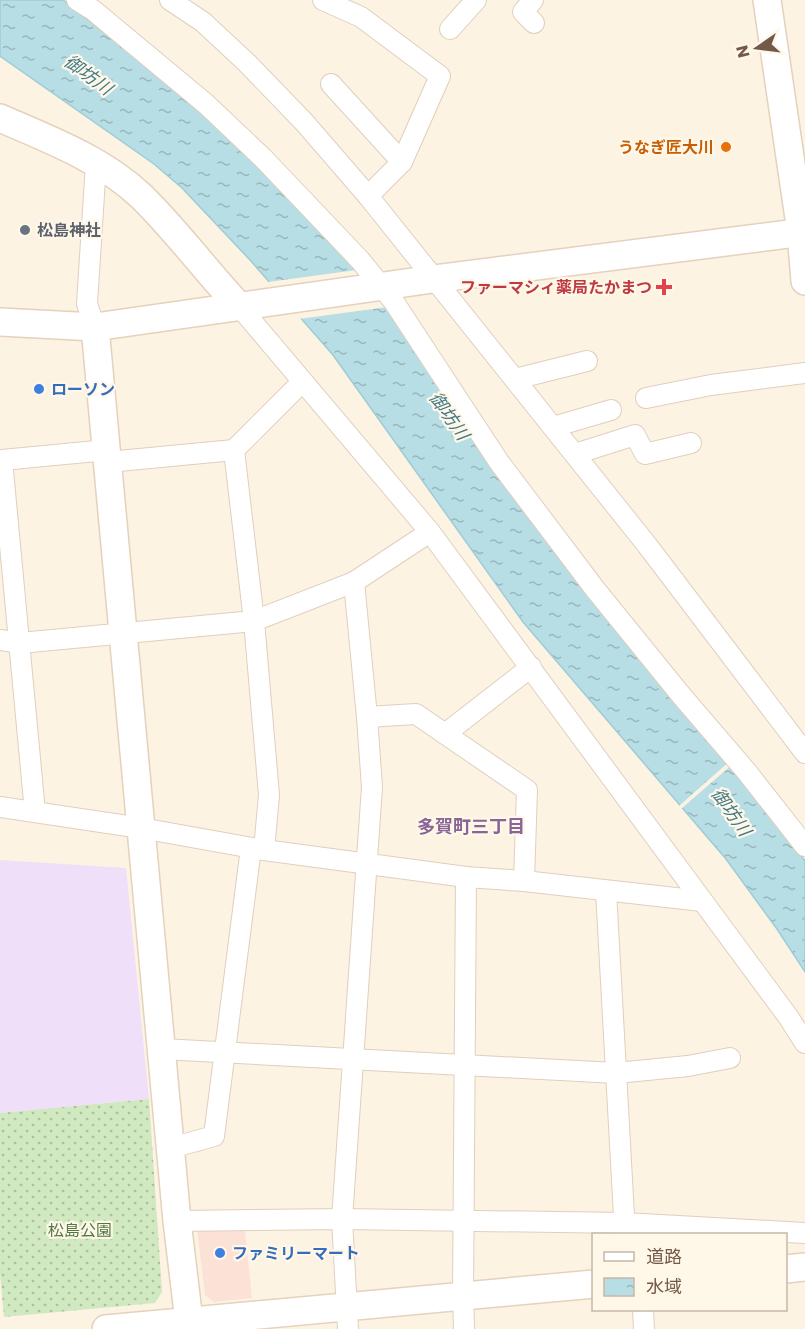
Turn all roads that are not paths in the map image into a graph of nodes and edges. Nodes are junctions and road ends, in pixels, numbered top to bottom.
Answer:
1 (77, 0) edge
2 (170, 0) edge
3 (323, 0) edge
4 (476, 0) edge
5 (533, 0) edge
6 (767, 0) edge
7 (534, 23) dead end
8 (450, 29) dead end
9 (331, 84) dead end
10 (0, 118) edge
11 (402, 162) junction
12 (96, 163) junction
13 (368, 196) junction
14 (803, 232) edge
15 (433, 279) junction
16 (805, 281) edge
17 (380, 286) junction
18 (239, 306) junction
19 (0, 322) edge
20 (95, 327) junction
21 (587, 361) dead end
22 (805, 373) edge
23 (515, 379) junction
24 (302, 382) junction
25 (646, 398) dead end
26 (611, 410) dead end
27 (553, 427) junction
28 (691, 443) dead end
29 (234, 450) junction
30 (574, 454) junction
31 (107, 456) junction
32 (1, 460) edge
33 (430, 532) junction
34 (354, 582) junction
35 (254, 621) junction
36 (123, 634) junction
37 (0, 640) edge
38 (20, 643) junction
39 (531, 667) junction
40 (368, 717) junction
41 (445, 734) junction
42 (805, 753) edge
43 (0, 807) edge
44 (35, 812) junction
45 (141, 828) junction
46 (805, 846) edge
47 (257, 849) junction
48 (366, 864) junction
49 (466, 877) junction
50 (524, 881) junction
51 (606, 891) junction
52 (702, 902) junction
53 (805, 1044) edge
54 (162, 1049) junction
55 (225, 1052) junction
56 (730, 1058) dead end
57 (353, 1059) junction
58 (465, 1065) junction
59 (616, 1073) junction
60 (171, 1148) junction
61 (342, 1219) junction
62 (177, 1221) junction
63 (463, 1222) junction
64 (625, 1229) edge
65 (805, 1233) edge
66 (805, 1267) edge
67 (787, 1269) edge
68 (592, 1284) edge
69 (463, 1295) junction
70 (643, 1311) edge
71 (347, 1318) edge
72 (190, 1325) edge
73 (106, 1329) edge
74 (464, 1329) edge
75 (644, 1329) edge

1 - 17 street
2 - 13 street
3 - 11 street
4 - 8 street
5 - 7 street
6 - 14 street
9 - 11 street
10 - 12 street
11 - 13 street
12 - 18 street
12 - 20 street
13 - 15 street
14 - 15 street
14 - 16 street
15 - 17 street
15 - 23 street
17 - 18 street
17 - 46 street
18 - 20 street
18 - 24 street
19 - 20 street
20 - 31 street
21 - 23 street
22 - 25 street
23 - 27 street
24 - 29 street
24 - 33 street
26 - 27 street
27 - 30 street
28 - 30 street
29 - 31 street
29 - 35 street
30 - 42 street
31 - 32 street
31 - 36 street
32 - 38 street
33 - 34 street
33 - 39 street
34 - 35 street
34 - 40 street
35 - 36 street
35 - 47 street
36 - 38 street
36 - 45 street
37 - 38 street
38 - 44 street
39 - 41 street
39 - 52 street
40 - 41 street
40 - 48 street
41 - 50 street
43 - 44 street
44 - 45 street
45 - 47 street
45 - 54 street
47 - 48 street
47 - 55 street
48 - 49 street
48 - 57 street
49 - 50 street
49 - 58 street
50 - 51 street
51 - 52 street
51 - 59 street
52 - 53 street
54 - 55 street
54 - 60 street
55 - 57 street
55 - 60 street
56 - 59 street
57 - 58 street
57 - 61 street
58 - 59 street
58 - 63 street
59 - 64 street
60 - 62 street
61 - 62 street
61 - 63 street
61 - 71 street
62 - 72 street
63 - 64 street
63 - 69 street
64 - 65 street
66 - 67 street
68 - 69 street
69 - 71 street
69 - 74 street
70 - 75 street
71 - 72 street
72 - 73 street

